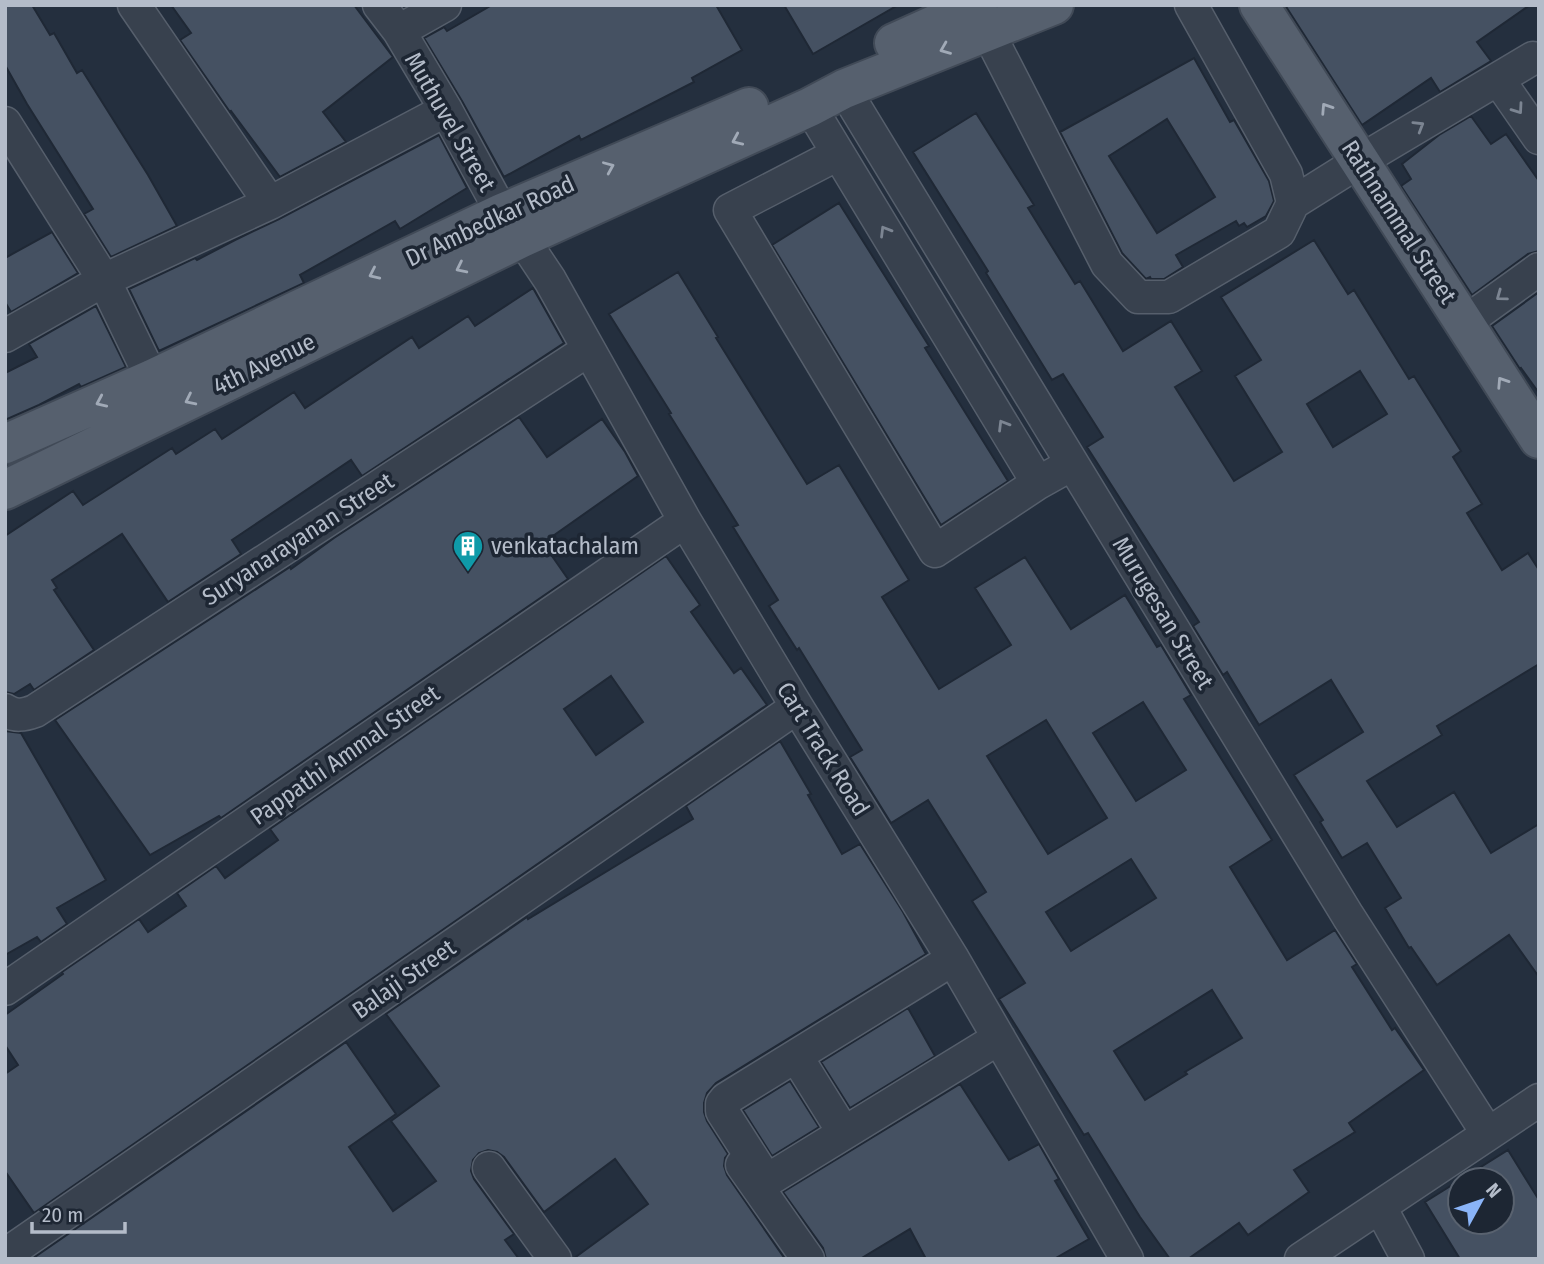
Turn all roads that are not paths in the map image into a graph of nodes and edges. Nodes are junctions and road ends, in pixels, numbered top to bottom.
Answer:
1 (134, 5) edge
2 (379, 5) edge
3 (445, 5) edge
4 (1054, 5) edge
5 (1191, 5) edge
6 (1259, 5) edge
7 (983, 19) edge
8 (398, 32) junction
9 (1533, 58) dead end
10 (1498, 79) junction
11 (844, 89) junction
12 (810, 107) junction
13 (446, 110) junction
14 (5, 123) edge
15 (1539, 138) edge
16 (838, 154) junction
17 (1360, 161) junction
18 (271, 203) junction
19 (1293, 203) junction
20 (512, 226) junction
21 (1539, 269) edge
22 (104, 280) junction
23 (1464, 323) junction
24 (5, 336) edge
25 (588, 350) junction
26 (152, 379) junction
27 (1539, 439) edge
28 (5, 444) edge
29 (1072, 464) junction
30 (1038, 483) junction
31 (5, 490) edge
32 (685, 521) junction
33 (797, 707) junction
34 (5, 710) edge
35 (953, 960) junction
36 (5, 989) edge
37 (999, 1038) junction
38 (796, 1056) junction
39 (1539, 1100) edge
40 (711, 1121) dead end
41 (844, 1133) junction
42 (1488, 1134) junction
43 (489, 1168) dead end
44 (1380, 1207) junction
45 (10, 1250) edge
46 (1126, 1258) edge
47 (555, 1259) edge
48 (808, 1259) edge
49 (1301, 1259) edge
50 (1408, 1259) edge

1 - 18 street
2 - 8 street, Muthuvel Street
3 - 8 street
4 - 7 main road, Dr Ambedkar Road
5 - 19 street
17 -> 6 main road, Rathnammal Street
7 -> 11 main road, Dr Ambedkar Road
7 - 19 street
20 -> 7 main road, Dr Ambedkar Road
8 - 13 street, Muthuvel Street
9 - 10 street
10 -> 15 street
17 -> 10 street
11 - 12 main road, Dr Ambedkar Road
11 - 29 street, Murugesan Street
12 - 16 street
12 -> 20 main road, Dr Ambedkar Road
13 - 18 street
13 - 20 street, Muthuvel Street
14 - 22 street
30 -> 16 street
16 - 30 street
17 - 19 street
17 - 23 main road, Rathnammal Street
18 - 22 street
20 - 25 street, Cart Track Road
20 -> 26 main road, Dr Ambedkar Road
20 -> 31 main road, 4th Avenue
21 -> 23 street
22 - 24 street
22 - 26 street
27 -> 23 main road, Rathnammal Street
25 - 32 street, Cart Track Road
25 - 34 street, Suryanarayanan Street
26 -> 28 main road, Dr Ambedkar Road
29 - 30 street
29 - 42 street, Murugesan Street
32 - 33 street, Cart Track Road
32 - 36 street, Pappathi Ammal Street
33 - 35 street, Cart Track Road
33 - 45 street, Balaji Street
35 - 37 street, Cart Track Road
35 - 38 street
37 - 41 street
37 - 46 street, Cart Track Road
38 - 41 street
38 - 41 street
39 - 42 street
40 - 48 street
42 - 44 street
43 - 47 street
44 - 49 street
44 - 50 street

